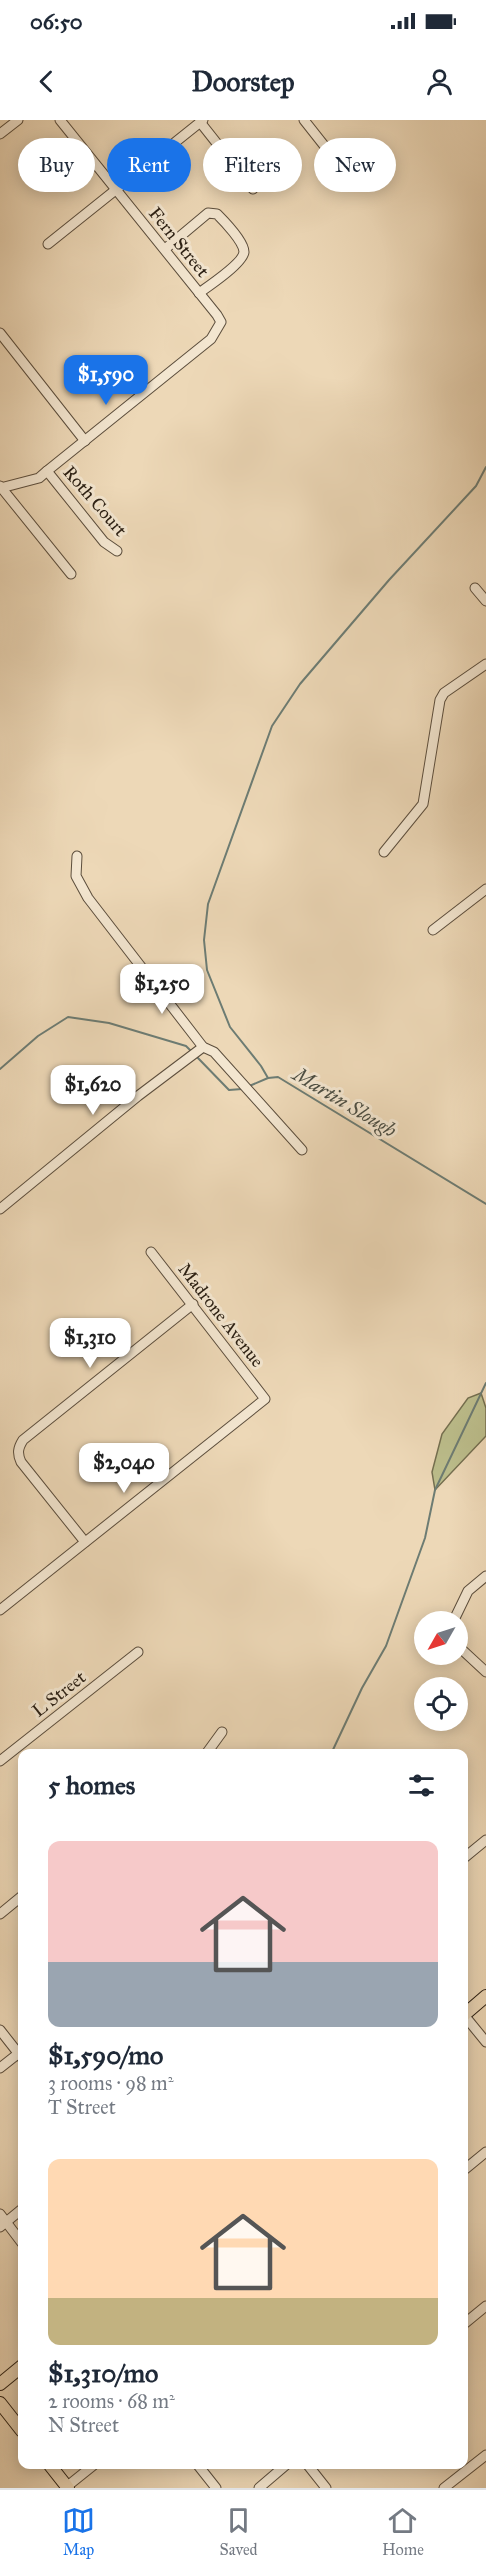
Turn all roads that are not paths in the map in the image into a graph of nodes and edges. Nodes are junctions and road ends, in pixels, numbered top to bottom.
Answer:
1 (18, 120) edge
2 (60, 120) edge
3 (304, 120) edge
4 (202, 121) edge
5 (0, 134) edge
6 (180, 138) edge
7 (215, 138) edge
8 (318, 138) edge
9 (107, 178) edge
10 (112, 192) edge
11 (118, 192) edge
12 (48, 244) dead end
13 (165, 249) junction
14 (199, 293) junction
15 (0, 333) edge
16 (85, 441) junction
17 (47, 471) junction
18 (1, 487) edge
19 (117, 551) dead end
20 (71, 574) dead end
21 (475, 588) dead end
22 (486, 601) edge
23 (486, 664) edge
24 (384, 852) dead end
25 (77, 856) dead end
26 (486, 889) edge
27 (433, 930) dead end
28 (203, 1047) junction
29 (302, 1150) dead end
30 (0, 1209) edge
31 (151, 1252) dead end
32 (193, 1304) junction
33 (86, 1542) junction
34 (486, 1576) edge
35 (0, 1610) edge
36 (458, 1611) edge
37 (138, 1652) dead end
38 (468, 1655) edge
39 (486, 1672) edge
40 (222, 1732) dead end
41 (210, 1749) edge
42 (0, 1761) edge
43 (486, 1840) edge
44 (468, 1855) edge
45 (18, 1899) edge
46 (0, 1914) edge
47 (486, 1996) edge
48 (468, 2012) edge
49 (468, 2020) edge
50 (0, 2030) edge
51 (486, 2042) edge
52 (18, 2052) edge
53 (18, 2058) edge
54 (0, 2068) edge
55 (486, 2152) edge
56 (468, 2167) edge
57 (18, 2211) edge
58 (2, 2221) edge
59 (18, 2239) edge
60 (486, 2306) edge
61 (468, 2321) edge
62 (18, 2369) edge
63 (0, 2384) edge
64 (0, 2403) edge
65 (18, 2426) edge
66 (486, 2455) edge
67 (53, 2469) edge
68 (88, 2469) edge
69 (201, 2469) edge
70 (281, 2469) edge
71 (311, 2469) edge
72 (66, 2488) edge
73 (216, 2488) edge
74 (259, 2488) edge
75 (326, 2488) edge
76 (444, 2488) edge

1 - 5 street
2 - 9 street, Fern Street
3 - 8 street
4 - 6 street
4 - 7 street
10 - 12 street
11 - 13 street, Fern Street
13 - 14 street, Fern Street
13 - 14 street
14 - 16 street, Fern Street
15 - 16 street
16 - 17 street
17 - 18 street
17 - 19 street, Roth Court
18 - 20 street
21 - 22 street
23 - 24 street
25 - 28 street
26 - 27 street
28 - 29 street
28 - 30 street
31 - 32 street, Madrone Avenue
32 - 33 street
32 - 33 street, Madrone Avenue
33 - 35 street
34 - 36 street
37 - 42 street, L Street
38 - 39 street
40 - 41 street
43 - 44 street
45 - 46 street
47 - 48 main road
49 - 51 street
50 - 52 street
53 - 54 street
55 - 56 street
57 - 58 street
58 - 59 street
60 - 61 street
62 - 63 main road
64 - 65 main road
66 - 76 street
67 - 72 main road
68 - 72 street
69 - 73 street
70 - 74 street
71 - 75 street

